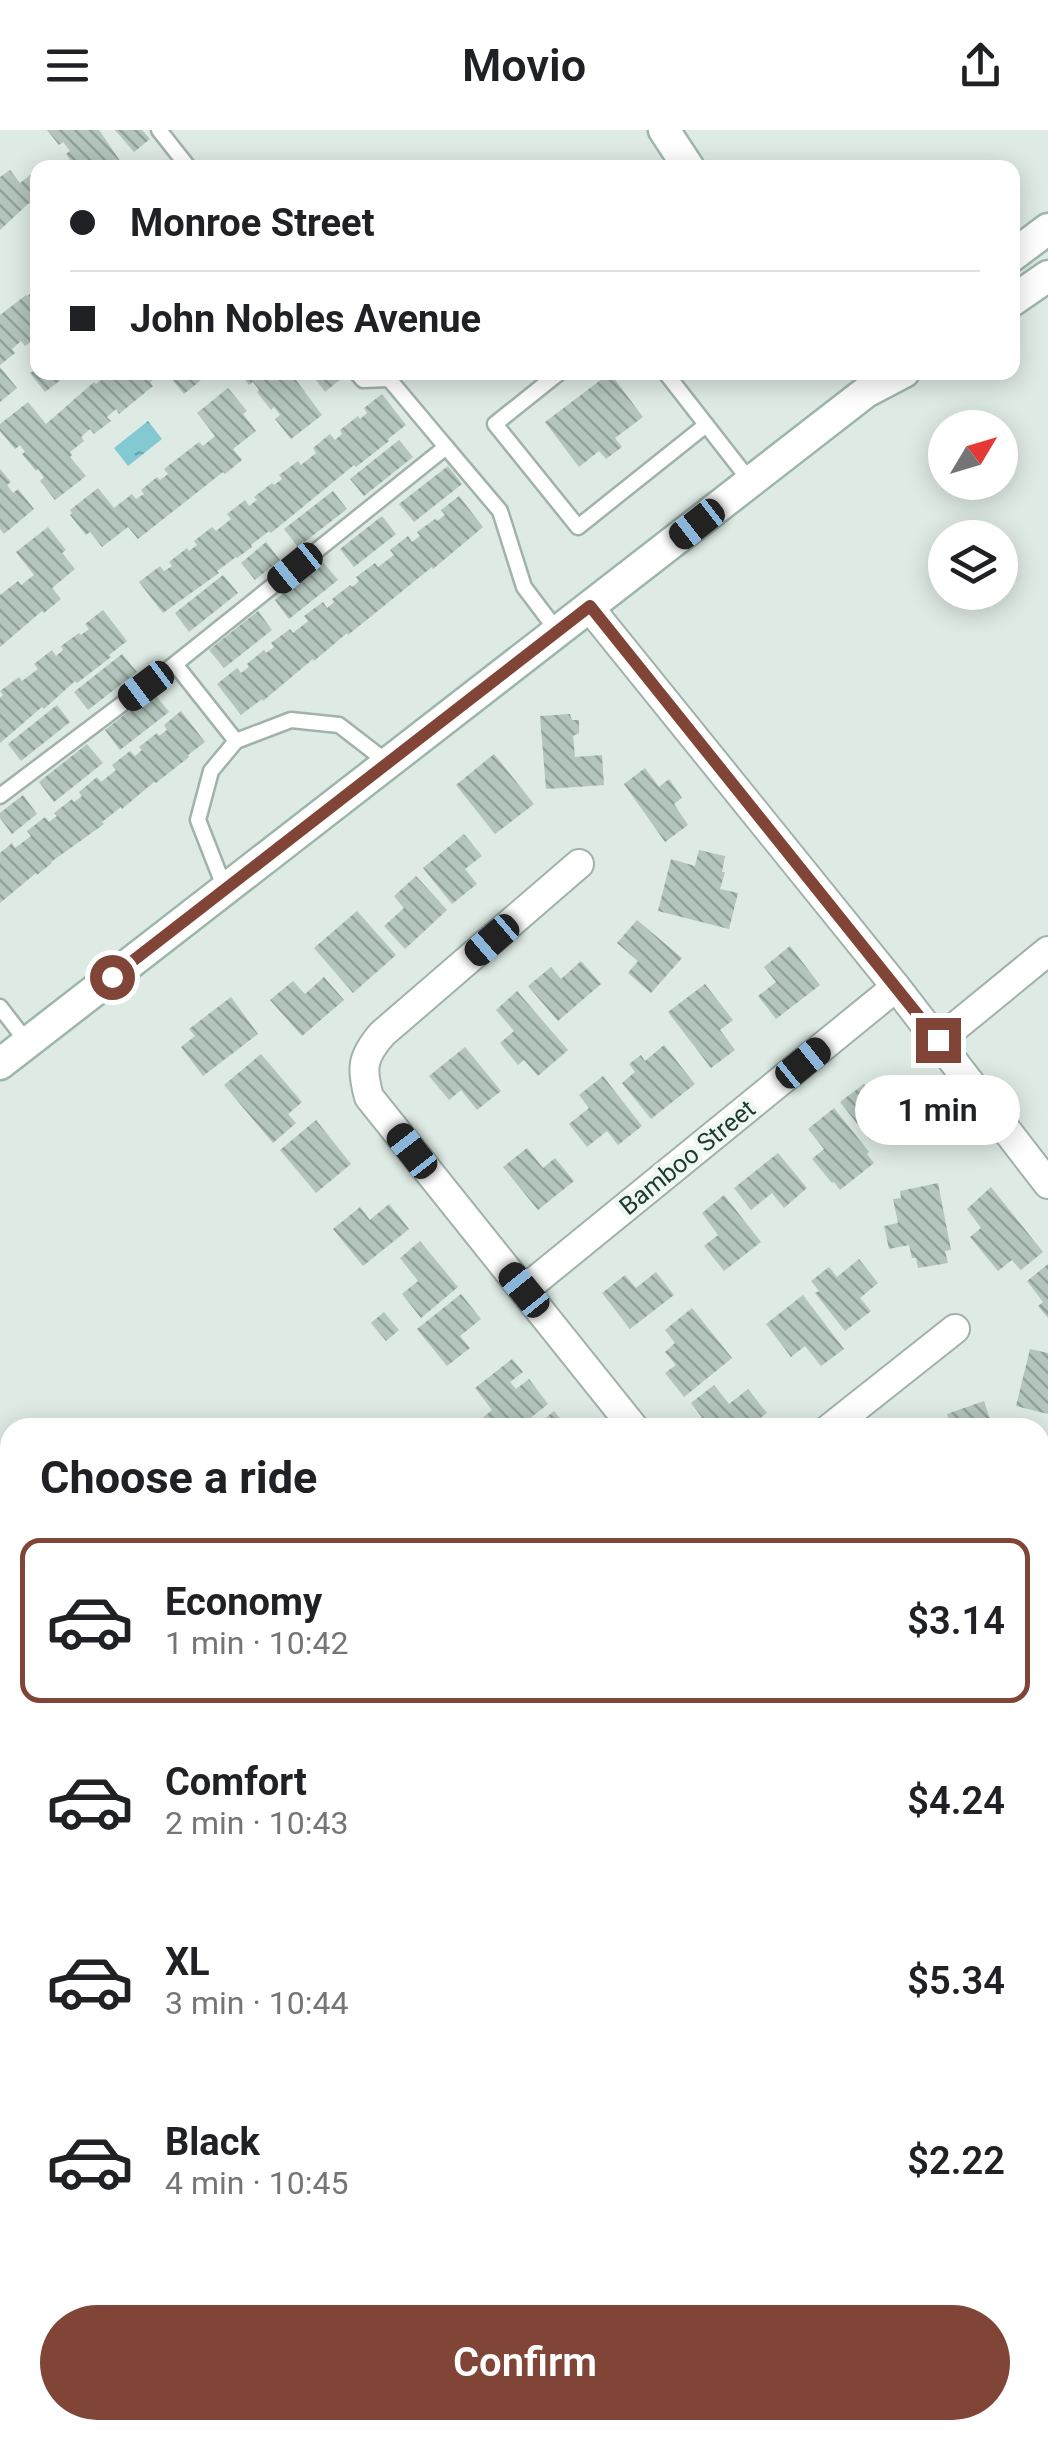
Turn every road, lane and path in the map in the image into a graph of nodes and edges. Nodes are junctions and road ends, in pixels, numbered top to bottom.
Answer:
1 (159, 130) edge
2 (664, 130) edge
3 (183, 160) edge
4 (684, 160) edge
5 (1048, 228) edge
6 (1020, 250) edge
7 (1048, 276) edge
8 (1020, 295) edge
9 (390, 380) edge
10 (550, 380) edge
11 (671, 380) edge
12 (864, 380) edge
13 (706, 425) junction
14 (446, 448) junction
15 (751, 482) junction
16 (590, 606) junction
17 (558, 632) junction
18 (175, 664) junction
19 (236, 740) junction
20 (387, 762) junction
21 (0, 796) edge
22 (579, 864) dead end
23 (225, 888) junction
24 (1048, 950) edge
25 (896, 987) junction
26 (0, 1007) edge
27 (938, 1040) junction
28 (28, 1043) junction
29 (0, 1064) edge
30 (1048, 1184) edge
31 (524, 1290) junction
32 (955, 1329) dead end
33 (626, 1418) edge
34 (843, 1418) edge

1 - 3 lane
2 - 4 main road
5 - 6 main road
7 - 8 main road
9 - 14 lane
10 - 13 lane
11 - 13 lane
12 - 15 main road
13 - 15 lane
14 - 17 lane
14 - 18 lane
15 - 16 main road
16 - 17 main road
16 - 25 street
17 - 20 main road
18 - 19 lane
18 - 21 lane
19 - 20 lane
19 - 23 lane
20 - 23 main road
22 - 31 street
23 - 28 main road
24 - 27 street
25 - 27 street
25 - 31 street, Bamboo Street
26 - 28 lane
27 - 30 street
28 - 29 main road
31 - 33 street
32 - 34 street

